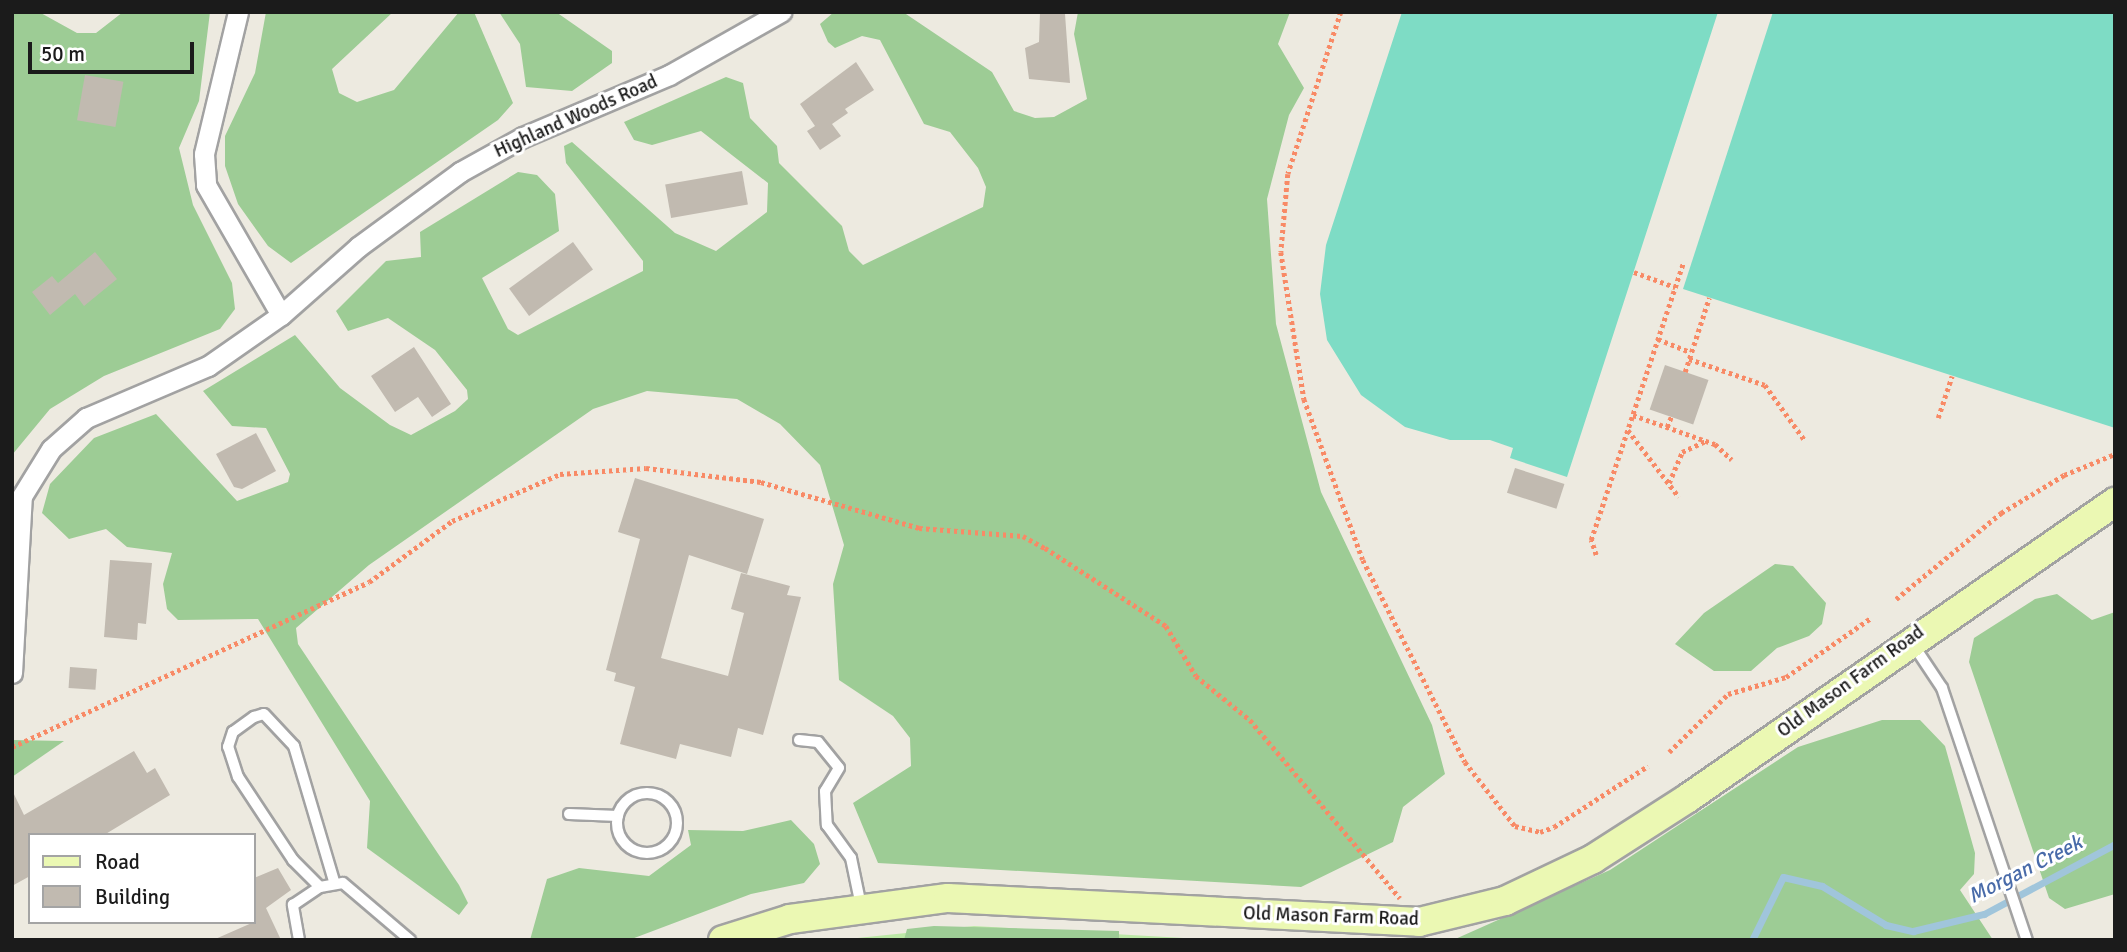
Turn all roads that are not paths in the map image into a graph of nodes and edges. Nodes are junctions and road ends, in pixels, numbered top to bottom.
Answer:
1 (238, 12) edge
2 (781, 12) edge
3 (281, 315) junction
4 (2115, 502) edge
5 (1910, 640) junction
6 (12, 673) edge
7 (800, 740) dead end
8 (569, 814) dead end
9 (618, 817) junction
10 (335, 884) junction
11 (320, 887) junction
12 (862, 910) junction
13 (299, 940) edge
14 (410, 940) edge
15 (723, 940) edge
16 (2027, 940) edge

1 - 3 street
2 - 3 street, Highland Woods Road
3 - 6 street, Highland Woods Road
4 - 5 street, Old Mason Farm Road
5 - 12 street, Old Mason Farm Road
5 - 16 lane
7 - 12 lane
8 - 9 lane
9 - 9 lane
10 - 11 lane
10 - 11 lane
10 - 14 lane
11 - 13 lane
12 - 15 street, Old Mason Farm Road

